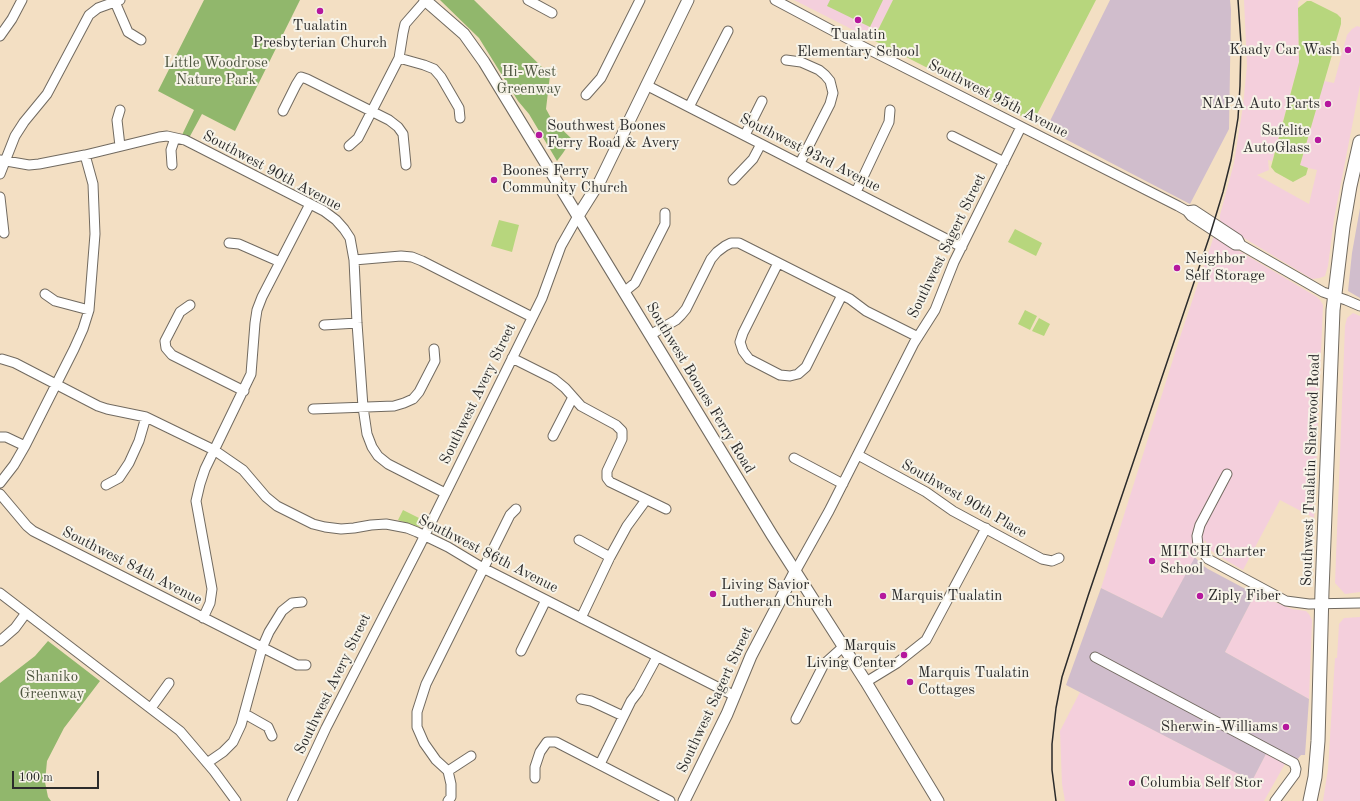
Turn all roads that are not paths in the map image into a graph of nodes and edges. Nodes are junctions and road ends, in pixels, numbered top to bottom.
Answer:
1 (22, 0) edge
2 (426, 0) edge
3 (528, 0) edge
4 (640, 0) edge
5 (775, 0) edge
6 (117, 1) edge
7 (686, 1) edge
8 (552, 14) dead end
9 (728, 31) dead end
10 (0, 36) edge
11 (141, 40) dead end
12 (399, 58) junction
13 (786, 60) dead end
14 (646, 85) junction
15 (586, 95) dead end
16 (762, 101) dead end
17 (689, 107) junction
18 (120, 110) dead end
19 (890, 110) dead end
20 (283, 111) dead end
21 (372, 111) junction
22 (460, 118) dead end
23 (1022, 127) junction
24 (745, 136) junction
25 (952, 136) dead end
26 (175, 138) junction
27 (1360, 142) edge
28 (761, 144) junction
29 (120, 146) junction
30 (349, 146) dead end
31 (85, 155) junction
32 (2, 161) edge
33 (1004, 162) junction
34 (800, 163) junction
35 (172, 165) dead end
36 (406, 165) dead end
37 (0, 174) edge
38 (734, 180) dead end
39 (856, 192) junction
40 (0, 197) edge
41 (310, 204) junction
42 (665, 213) dead end
43 (578, 216) junction
44 (4, 233) dead end
45 (229, 243) dead end
46 (962, 247) junction
47 (354, 260) junction
48 (280, 262) junction
49 (778, 262) junction
50 (624, 292) junction
51 (45, 294) dead end
52 (842, 295) junction
53 (1334, 296) junction
54 (190, 305) dead end
55 (1360, 306) edge
56 (89, 310) junction
57 (532, 317) junction
58 (357, 323) junction
59 (324, 326) dead end
60 (650, 335) junction
61 (918, 337) junction
62 (434, 349) dead end
63 (512, 358) junction
64 (2, 359) dead end
65 (55, 384) junction
66 (244, 391) junction
67 (572, 397) junction
68 (363, 407) junction
69 (313, 409) dead end
70 (146, 417) junction
71 (553, 436) dead end
72 (0, 437) edge
73 (25, 446) junction
74 (214, 450) junction
75 (858, 455) junction
76 (794, 458) dead end
77 (1227, 474) dead end
78 (0, 483) edge
79 (843, 484) junction
80 (106, 485) dead end
81 (445, 493) junction
82 (0, 494) edge
83 (646, 500) junction
84 (516, 509) dead end
85 (666, 509) dead end
86 (986, 528) junction
87 (424, 535) junction
88 (579, 540) dead end
89 (610, 557) junction
90 (1058, 558) dead end
91 (483, 568) junction
92 (795, 572) junction
93 (0, 593) edge
94 (546, 600) junction
95 (302, 602) dead end
96 (1360, 603) edge
97 (1322, 604) junction
98 (26, 613) junction
99 (203, 618) junction
100 (581, 618) junction
101 (0, 641) edge
102 (844, 646) junction
103 (262, 648) junction
104 (521, 652) dead end
105 (657, 656) junction
106 (1094, 657) dead end
107 (306, 665) dead end
108 (866, 682) junction
109 (169, 683) dead end
110 (735, 696) junction
111 (582, 700) dead end
112 (151, 708) junction
113 (245, 714) junction
114 (623, 716) junction
115 (796, 719) dead end
116 (272, 736) dead end
117 (471, 756) dead end
118 (207, 763) junction
119 (600, 764) junction
120 (448, 771) junction
121 (535, 778) dead end
122 (236, 801) edge
123 (292, 801) edge
124 (448, 801) edge
125 (670, 801) edge
126 (684, 801) edge
127 (938, 801) edge
128 (1275, 801) edge
129 (1310, 801) edge

1 - 10 street
2 - 12 street
2 - 43 main road, Southwest Boones Ferry Road
3 - 8 street
4 - 15 street
5 - 23 street, Southwest 95th Avenue
6 - 11 street
6 - 32 street
7 - 14 main road, Southwest Avery Street
9 - 17 street
12 - 21 street
12 - 22 street
13 - 34 street
14 - 17 street, Southwest 93rd Avenue
14 - 43 main road, Southwest Avery Street
16 - 24 street
17 - 24 street, Southwest 93rd Avenue
18 - 29 street
19 - 39 street
20 - 21 street
21 - 30 street
21 - 36 street
23 - 33 street, Southwest Sagert Street
23 - 53 street, Southwest 95th Avenue
24 - 28 street, Southwest 93rd Avenue
25 - 33 street
26 - 29 street, Southwest 90th Avenue
26 - 35 street
26 - 41 street, Southwest 90th Avenue
27 - 53 highway, Southwest Tualatin Sherwood Road
28 - 34 street, Southwest 93rd Avenue
28 - 38 street
29 - 31 street, Southwest 90th Avenue
31 - 32 street, Southwest 90th Avenue
31 - 56 street
32 - 37 street
33 - 46 street, Southwest Sagert Street
34 - 39 street, Southwest 93rd Avenue
39 - 46 street, Southwest 93rd Avenue
40 - 44 street
41 - 47 street, Southwest 90th Avenue
41 - 48 street
42 - 50 street
43 - 50 main road, Southwest Boones Ferry Road
43 - 57 street, Southwest Avery Street
45 - 48 street
46 - 61 street, Southwest Sagert Street
47 - 57 street
47 - 58 street, Southwest 90th Avenue
48 - 66 street
49 - 52 street
49 - 52 street
49 - 60 street
50 - 60 main road, Southwest Boones Ferry Road
51 - 56 street
52 - 61 street
53 - 55 street, Southwest 95th Avenue
53 - 97 highway, Southwest Tualatin Sherwood Road
54 - 66 street
56 - 65 street
57 - 63 street, Southwest Avery Street
58 - 59 street
58 - 68 street, Southwest 90th Avenue
60 - 92 main road, Southwest Boones Ferry Road
61 - 75 street, Southwest Sagert Street
62 - 68 street
63 - 67 street
63 - 81 street, Southwest Avery Street
64 - 65 street, Southwest 86th Avenue
65 - 70 street, Southwest 86th Avenue
65 - 73 street
66 - 74 street
67 - 71 street
67 - 83 street
68 - 69 street
68 - 81 street, Southwest 90th Avenue
70 - 74 street, Southwest 86th Avenue
70 - 80 street
72 - 73 street
73 - 78 street
74 - 87 street, Southwest 86th Avenue
74 - 99 street
75 - 79 street, Southwest Sagert Street
75 - 86 street, Southwest 90th Place
76 - 79 street
77 - 97 street
79 - 92 street, Southwest Sagert Street
81 - 87 street, Southwest Avery Street
82 - 99 street, Southwest 84th Avenue
83 - 85 street
83 - 89 street
84 - 91 street
86 - 90 street, Southwest 90th Place
86 - 108 street
87 - 91 street, Southwest 86th Avenue
87 - 123 street, Southwest Avery Street
88 - 89 street
89 - 100 street
91 - 94 street, Southwest 86th Avenue
91 - 120 street
92 - 102 main road, Southwest Boones Ferry Road
92 - 110 main road, Southwest Sagert Street
93 - 98 street
94 - 100 street, Southwest 86th Avenue
94 - 104 street
95 - 103 street
96 - 97 street
97 - 129 highway, Southwest Tualatin Sherwood Road
98 - 101 street
98 - 112 street
99 - 103 street, Southwest 84th Avenue
100 - 105 street, Southwest 86th Avenue
102 - 108 main road, Southwest Boones Ferry Road
102 - 115 street
103 - 107 street, Southwest 84th Avenue
103 - 113 street
105 - 110 street, Southwest 86th Avenue
105 - 114 street
106 - 128 street
108 - 127 main road, Southwest Boones Ferry Road
109 - 112 street
110 - 126 main road, Southwest Sagert Street
111 - 114 street
112 - 118 street
113 - 116 street
113 - 118 street
114 - 119 street
117 - 120 street
118 - 122 street
119 - 121 street
119 - 125 street
120 - 124 street

